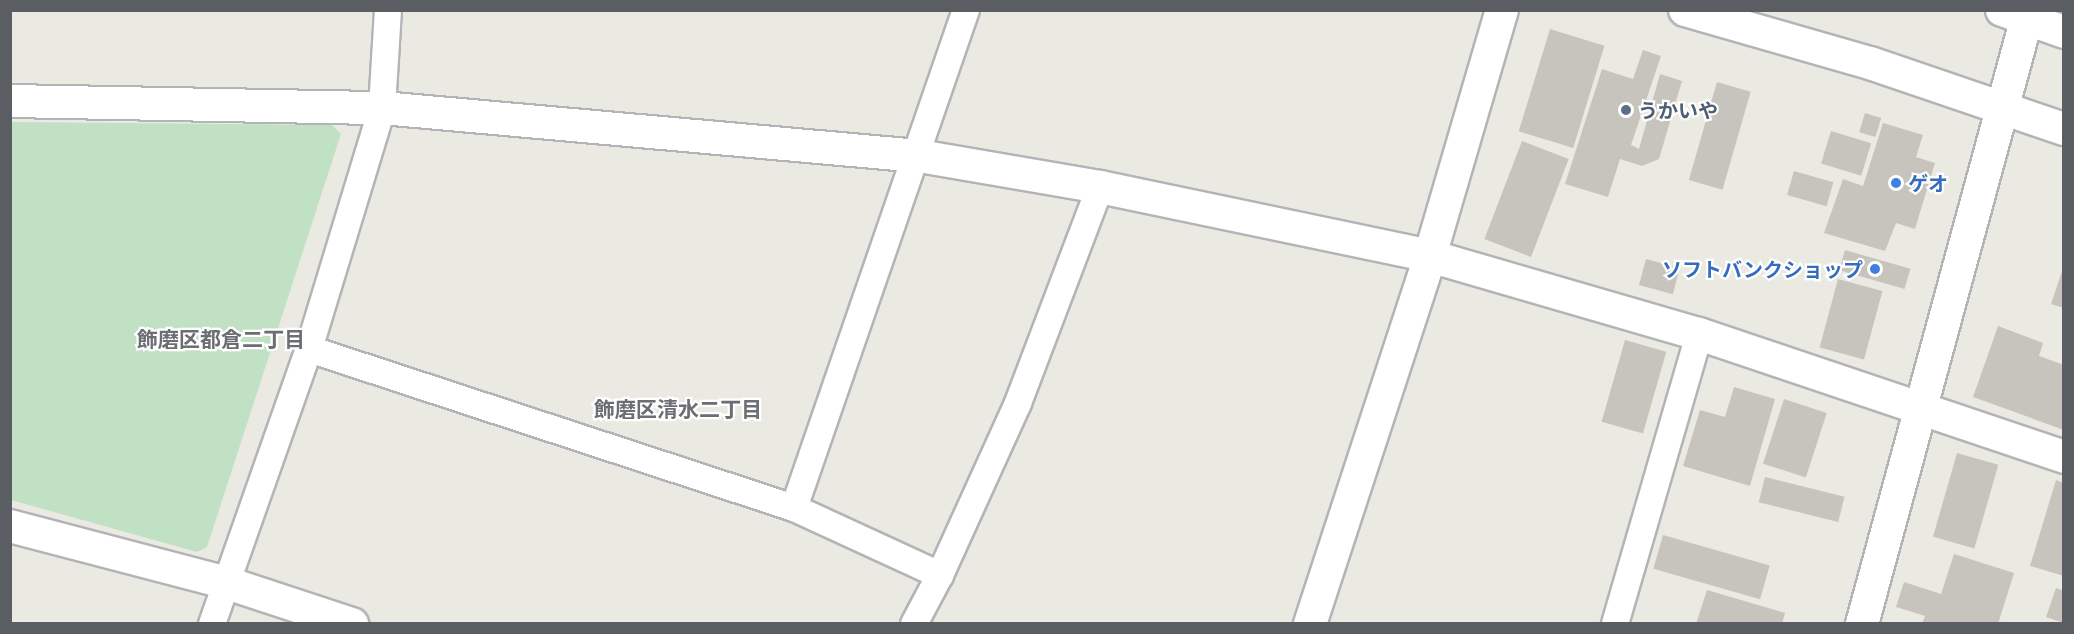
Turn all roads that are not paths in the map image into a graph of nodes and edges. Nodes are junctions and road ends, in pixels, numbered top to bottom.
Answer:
1 (388, 10) edge
2 (966, 10) edge
3 (1502, 10) edge
4 (1685, 10) edge
5 (2019, 13) edge
6 (2064, 32) edge
7 (10, 101) edge
8 (382, 108) junction
9 (2001, 108) junction
10 (2064, 129) edge
11 (919, 156) junction
12 (1100, 187) junction
13 (1430, 256) junction
14 (1699, 334) junction
15 (309, 349) junction
16 (1922, 410) junction
17 (2064, 457) edge
18 (794, 508) junction
19 (12, 529) edge
20 (940, 575) junction
21 (224, 582) junction
22 (212, 624) edge
23 (352, 624) edge
24 (914, 624) edge
25 (1310, 624) edge
26 (1615, 624) edge
27 (1862, 624) edge

1 - 8 street
2 - 11 street
3 - 13 street
4 - 9 street
5 - 6 street
5 - 9 street
7 - 8 street
8 - 11 street
8 - 15 street
9 - 10 street
9 - 16 street
11 - 12 street
11 - 18 street
12 - 13 street
12 - 20 street
13 - 14 street
13 - 25 street
14 - 16 street
14 - 26 street
15 - 18 street
15 - 21 street
16 - 17 street
16 - 27 street
18 - 20 street
19 - 21 street
20 - 24 street
21 - 22 street
21 - 23 street

